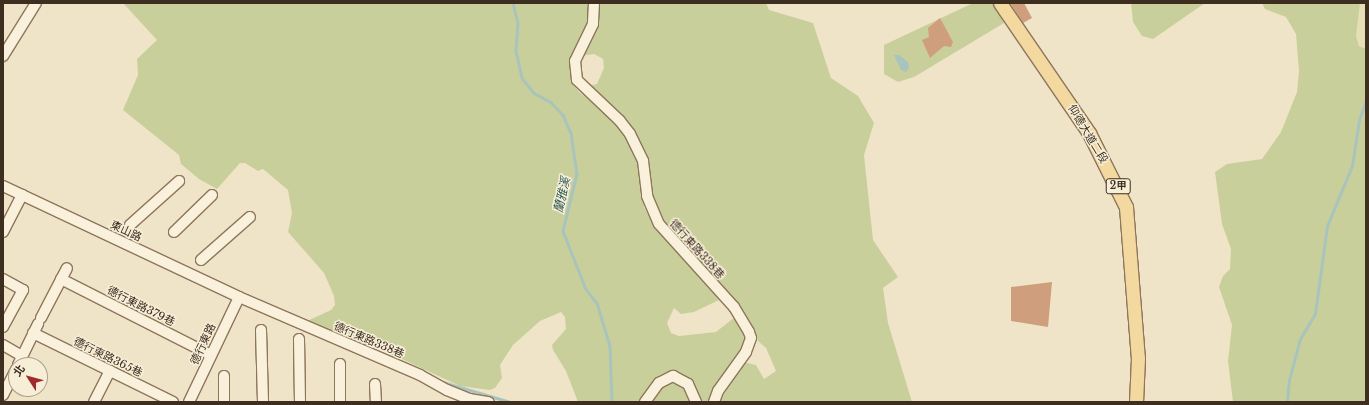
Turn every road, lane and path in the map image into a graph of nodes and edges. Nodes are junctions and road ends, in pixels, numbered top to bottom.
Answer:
1 (36, 3) edge
2 (594, 3) edge
3 (1000, 3) edge
4 (3, 56) edge
5 (179, 180) dead end
6 (3, 186) edge
7 (22, 195) junction
8 (212, 195) dead end
9 (250, 217) dead end
10 (130, 225) dead end
11 (3, 232) edge
12 (174, 232) dead end
13 (201, 260) dead end
14 (67, 268) dead end
15 (61, 279) junction
16 (3, 280) edge
17 (239, 297) junction
18 (37, 325) junction
19 (3, 327) edge
20 (262, 330) dead end
21 (299, 338) dead end
22 (3, 345) edge
23 (212, 355) junction
24 (16, 357) edge
25 (22, 357) edge
26 (340, 364) dead end
27 (110, 371) junction
28 (224, 376) dead end
29 (7, 379) edge
30 (375, 384) dead end
31 (3, 395) edge
32 (94, 402) edge
33 (173, 402) edge
34 (190, 402) edge
35 (224, 402) edge
36 (263, 402) edge
37 (300, 402) edge
38 (340, 402) edge
39 (376, 402) edge
40 (489, 402) edge
41 (645, 402) edge
42 (696, 402) edge
43 (714, 402) edge
44 (1136, 402) edge

1 - 4 street
2 - 43 street, 德行東路338巷
3 - 44 main road, 仰德大道二段 / 2甲
5 - 10 street
6 - 7 street, 東山路
7 - 11 street
7 - 17 street, 東山路
8 - 12 street
9 - 13 street
14 - 15 street
15 - 18 street
15 - 23 street, 德行東路379巷
16 - 19 street
17 - 23 street, 德行東路
17 - 40 street, 德行東路338巷
18 - 25 street
18 - 27 street, 德行東路365巷
20 - 36 street
21 - 37 street
22 - 24 street
23 - 34 street, 德行東路
26 - 38 street
27 - 32 street
27 - 33 street, 德行東路365巷
28 - 35 street
29 - 31 street
30 - 39 street
41 - 42 street

